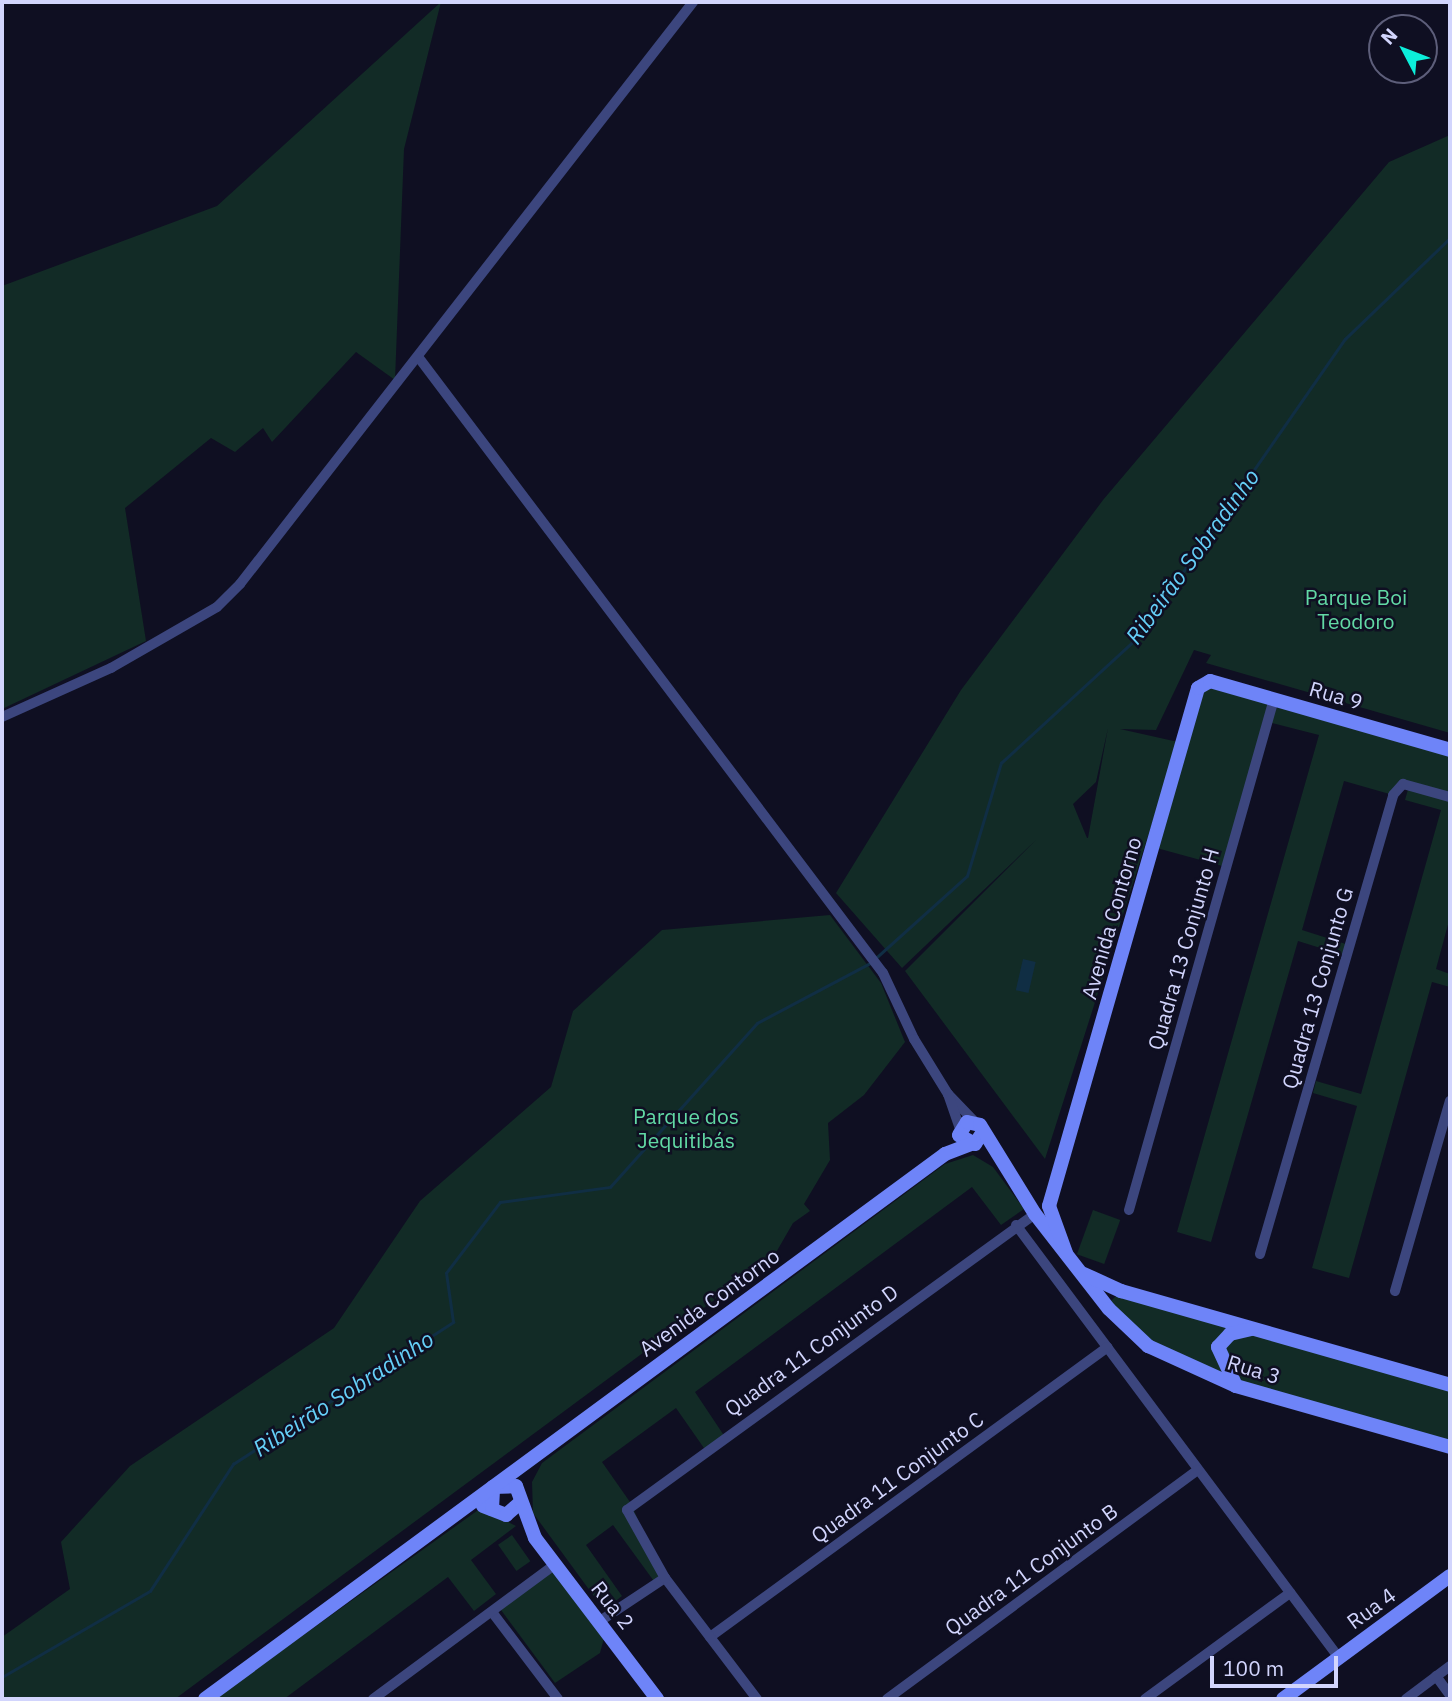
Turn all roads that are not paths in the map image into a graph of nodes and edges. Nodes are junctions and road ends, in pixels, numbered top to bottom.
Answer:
1 (693, 2) edge
2 (419, 358) junction
3 (1210, 681) joint
4 (1274, 699) junction
5 (2, 718) edge
6 (1450, 750) edge
7 (1450, 797) edge
8 (947, 1094) junction
9 (1450, 1101) edge
10 (959, 1130) junction
11 (975, 1132) junction
12 (945, 1154) junction
13 (1041, 1208) junction
14 (1129, 1210) dead end
15 (1016, 1225) junction
16 (1260, 1254) dead end
17 (1079, 1272) junction
18 (1121, 1291) junction
19 (1395, 1291) dead end
20 (1109, 1309) junction
21 (1252, 1328) junction
22 (1107, 1347) junction
23 (1450, 1385) edge
24 (1236, 1386) junction
25 (1449, 1444) edge
26 (533, 1458) junction
27 (1198, 1470) junction
28 (496, 1484) junction
29 (520, 1496) junction
30 (461, 1509) junction
31 (492, 1509) junction
32 (506, 1515) junction
33 (535, 1538) junction
34 (554, 1565) junction
35 (1450, 1576) edge
36 (665, 1578) junction
37 (1290, 1593) junction
38 (492, 1612) junction
39 (600, 1621) junction
40 (710, 1637) junction
41 (1339, 1658) junction
42 (1450, 1667) edge
43 (1436, 1676) junction
44 (1450, 1695) edge
45 (205, 1699) edge
46 (373, 1699) edge
47 (558, 1699) edge
48 (657, 1699) edge
49 (757, 1699) edge
50 (887, 1699) edge
51 (1145, 1699) edge
52 (1283, 1699) edge
53 (1406, 1699) edge

1 - 2 street
2 - 5 street
2 - 8 street
3 - 4 main road, Rua 9
3 - 13 main road, Avenida Contorno
4 - 6 main road, Rua 9
4 - 14 street, Quadra 13 Conjunto H
7 - 16 street, Quadra 13 Conjunto G
8 - 10 street
8 - 11 street
9 - 19 street
10 - 11 main road
10 - 12 main road, Avenida Contorno
11 - 12 main road, Avenida Contorno
11 - 13 main road
12 - 26 main road, Avenida Contorno
13 - 15 street, Quadra 11 Conjunto D
13 - 17 main road, Rua 3
15 - 22 street
15 - 36 street, Quadra 11 Conjunto D
17 - 18 main road, Rua 3
17 - 20 main road, Rua 3
18 - 20 main road
18 - 21 main road, Rua 3
20 - 24 main road, Rua 3
21 - 23 main road, Rua 3
21 - 24 main road
22 - 27 street
22 - 40 street, Quadra 11 Conjunto C
24 - 25 main road, Rua 3
26 - 28 main road, Avenida Contorno
26 - 29 main road
27 - 37 street
27 - 50 street, Quadra 11 Conjunto B
28 - 29 main road
28 - 30 main road, Avenida Contorno
28 - 31 main road
29 - 32 main road
29 - 33 main road, Rua 2
30 - 31 main road
30 - 45 main road
31 - 32 main road, Rua 2
32 - 33 main road, Rua 2
33 - 34 main road, Rua 2
34 - 38 street
34 - 39 main road, Rua 2
35 - 41 main road, Rua 4
36 - 39 street
36 - 40 street
37 - 41 street
37 - 51 street
38 - 46 street
38 - 47 street
39 - 48 main road, Rua 2
40 - 49 street
41 - 52 main road, Rua 4
42 - 43 street
43 - 44 street
43 - 53 street

